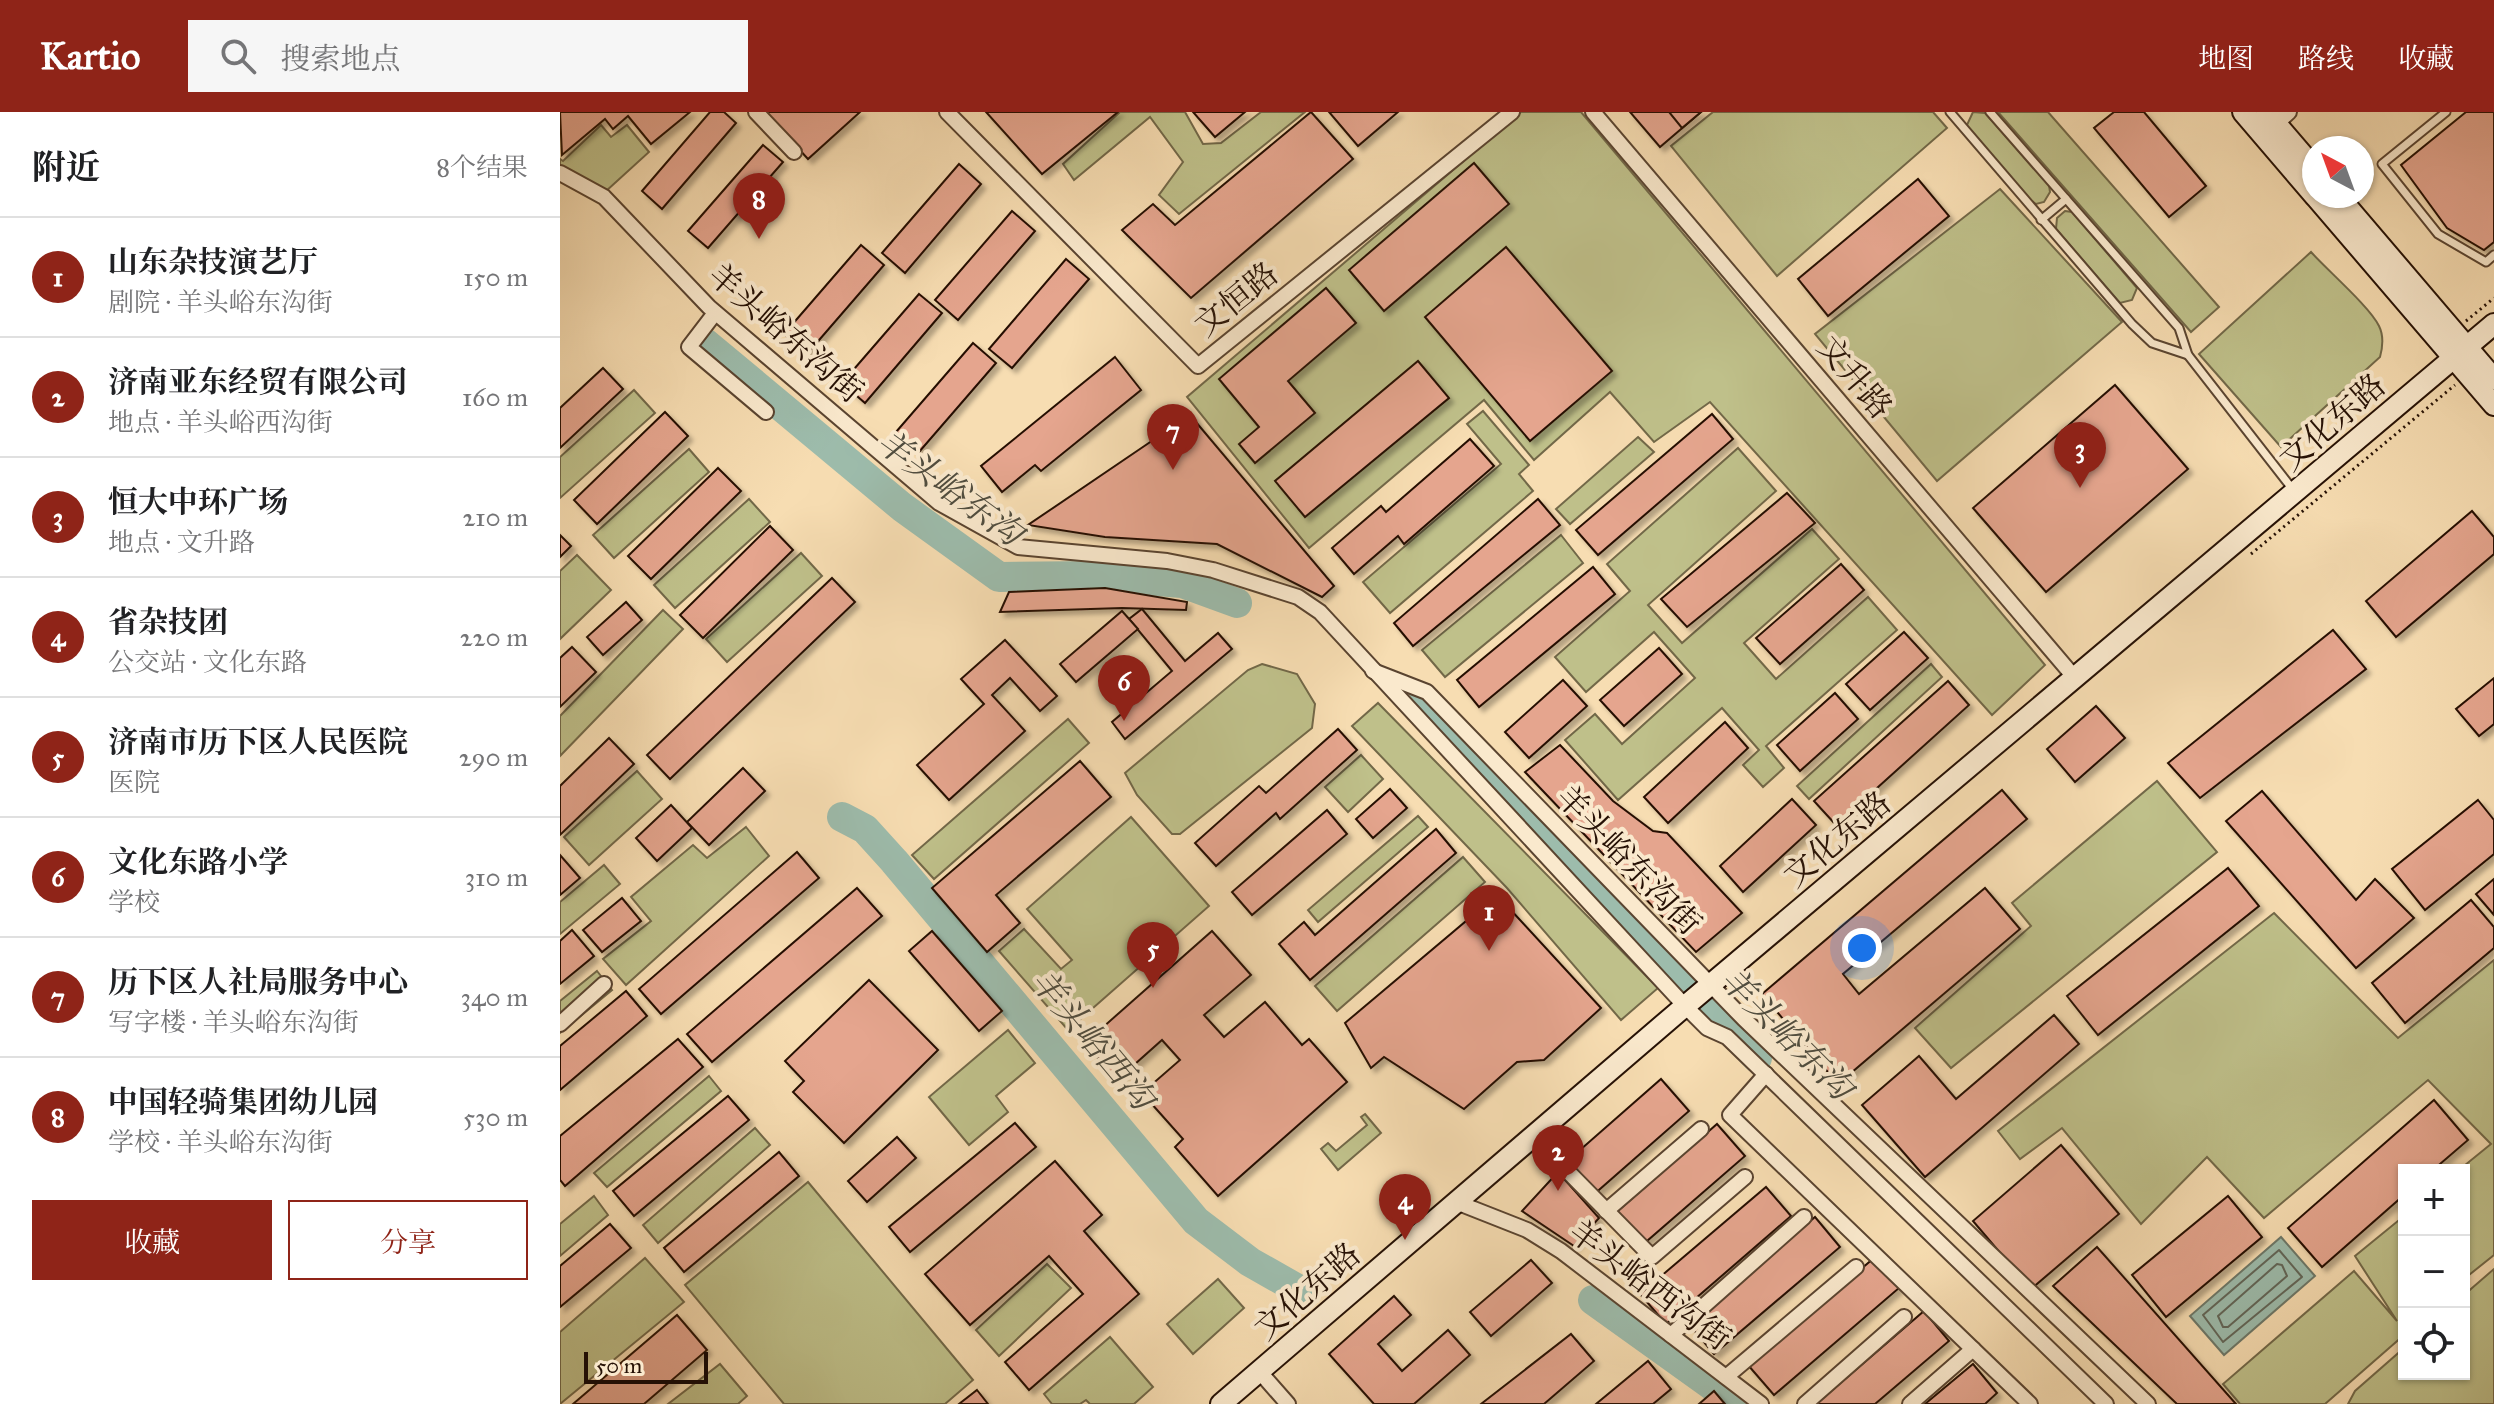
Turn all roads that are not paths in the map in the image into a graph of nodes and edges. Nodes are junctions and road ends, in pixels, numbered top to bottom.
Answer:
1 (756, 112) edge
2 (947, 112) edge
3 (1512, 112) edge
4 (1593, 112) edge
5 (1990, 112) edge
6 (2243, 112) edge
7 (2446, 112) edge
8 (1952, 113) edge
9 (2277, 116) edge
10 (2302, 151) edge
11 (794, 152) dead end
12 (560, 173) edge
13 (2302, 180) edge
14 (2066, 199) junction
15 (2327, 208) edge
16 (2347, 208) edge
17 (2041, 220) junction
18 (2494, 255) edge
19 (715, 313) junction
20 (2494, 324) edge
21 (2460, 352) junction
22 (2188, 355) junction
23 (2494, 379) edge
24 (2494, 405) edge
25 (766, 412) dead end
26 (2296, 493) junction
27 (1373, 671) junction
28 (2075, 678) junction
29 (604, 984) dead end
30 (1710, 985) junction
31 (1685, 1006) junction
32 (560, 1024) edge
33 (1766, 1074) junction
34 (1701, 1129) dead end
35 (1533, 1136) junction
36 (1745, 1177) dead end
37 (1456, 1202) junction
38 (1606, 1211) junction
39 (1804, 1217) dead end
40 (1856, 1267) dead end
41 (1904, 1317) dead end
42 (1671, 1335) junction
43 (1973, 1349) junction
44 (1259, 1371) junction
45 (1726, 1377) junction
46 (1221, 1404) edge
47 (1288, 1404) edge
48 (1761, 1404) edge
49 (1805, 1404) edge
50 (1910, 1404) edge
51 (2030, 1404) edge
52 (2106, 1404) edge
53 (2148, 1404) edge

1 - 11 street
2 - 3 street, 文恒路
4 - 28 street, 文升路
5 - 14 lane
6 - 13 main road
7 - 18 lane
8 - 17 lane
9 - 10 main road
12 - 19 street, 羊头峪东沟街
14 - 17 lane
14 - 22 lane
15 - 21 main road
16 - 21 main road
17 - 22 lane
19 - 25 street
19 - 27 street, 羊头峪东沟街
20 - 21 main road, 文化东路
21 - 23 main road
21 - 24 main road
21 - 26 main road, 文化东路
22 - 26 lane
26 - 28 main road, 文化东路
27 - 30 street, 羊头峪东沟街
27 - 31 street, 羊头峪东沟街
28 - 30 main road, 文化东路
29 - 32 street
30 - 31 main road, 文化东路
30 - 53 street, 羊头峪东沟街
31 - 33 street, 羊头峪东沟街
31 - 35 main road, 文化东路
33 - 43 street
33 - 52 street, 羊头峪东沟街
34 - 38 street
35 - 37 main road, 文化东路
35 - 38 street
36 - 38 street
37 - 42 street, 羊头峪西沟街
37 - 44 main road, 文化东路
39 - 42 street
40 - 45 street
41 - 49 street
42 - 45 street, 羊头峪西沟街
43 - 50 street
43 - 51 street
44 - 46 main road, 文化东路
44 - 47 street
45 - 48 street, 羊头峪西沟街

